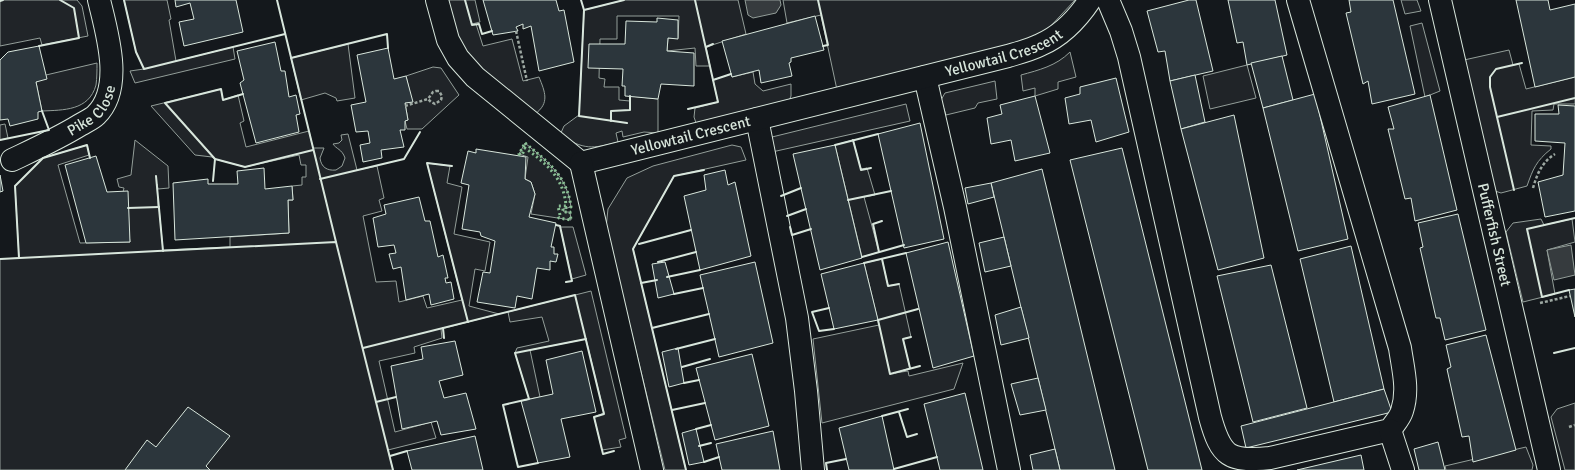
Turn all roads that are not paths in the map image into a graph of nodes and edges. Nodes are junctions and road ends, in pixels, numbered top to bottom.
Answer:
1 (99, 0) edge
2 (437, 0) edge
3 (1090, 0) edge
4 (1108, 0) edge
5 (1298, 0) edge
6 (1440, 0) edge
7 (925, 77) junction
8 (757, 119) junction
9 (12, 160) dead end
10 (581, 163) junction
11 (1390, 430) junction
12 (652, 470) edge
13 (813, 470) edge
14 (1009, 470) edge
15 (1403, 470) edge
16 (1549, 470) edge

1 - 9 street, Pike Close
2 - 10 street
3 - 7 street, Yellowtail Crescent
4 - 11 street
5 - 11 street
6 - 16 street, Pufferfish Street
7 - 8 street, Yellowtail Crescent
7 - 14 street
8 - 10 street, Yellowtail Crescent
8 - 13 street
10 - 12 street
11 - 15 street

